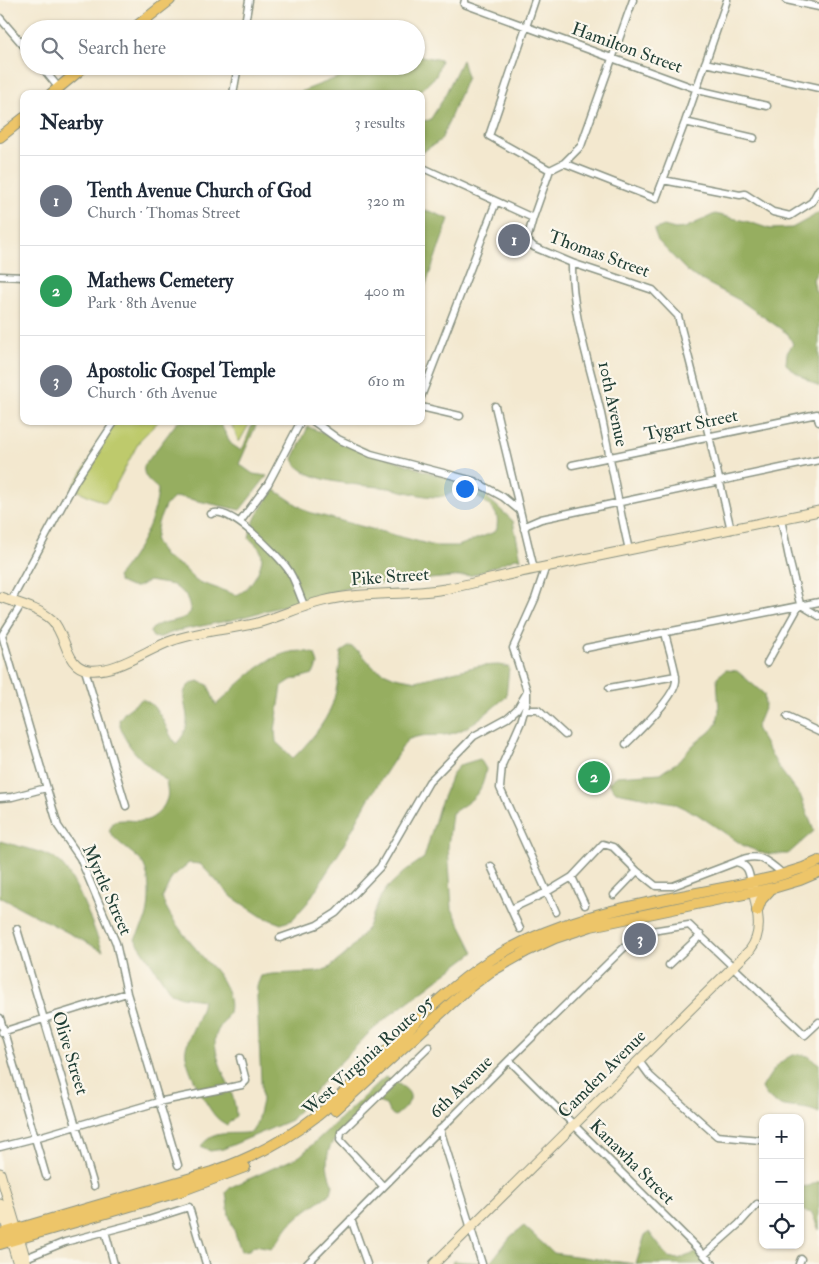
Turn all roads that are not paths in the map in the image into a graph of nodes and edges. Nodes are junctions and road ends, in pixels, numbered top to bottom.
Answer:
1 (170, 0) edge
2 (249, 0) edge
3 (535, 0) edge
4 (633, 0) edge
5 (727, 0) edge
6 (786, 0) edge
7 (464, 2) edge
8 (819, 7) edge
9 (0, 18) edge
10 (144, 20) edge
11 (246, 20) edge
12 (526, 27) junction
13 (20, 41) edge
14 (612, 58) junction
15 (704, 63) junction
16 (46, 75) edge
17 (74, 75) edge
18 (236, 75) edge
19 (819, 88) edge
20 (696, 89) junction
21 (55, 90) edge
22 (234, 90) edge
23 (767, 106) dead end
24 (20, 121) edge
25 (685, 122) junction
26 (0, 137) edge
27 (754, 138) dead end
28 (564, 163) junction
29 (425, 169) edge
30 (550, 170) junction
31 (663, 180) junction
32 (819, 190) edge
33 (496, 202) junction
34 (533, 218) junction
35 (572, 263) junction
36 (0, 276) edge
37 (20, 277) edge
38 (425, 387) edge
39 (494, 406) dead end
40 (425, 408) edge
41 (460, 416) dead end
42 (819, 422) edge
43 (112, 425) edge
44 (299, 425) edge
45 (319, 425) edge
46 (709, 436) junction
47 (609, 458) junction
48 (819, 460) edge
49 (572, 465) dead end
50 (719, 481) junction
51 (618, 503) junction
52 (520, 511) junction
53 (819, 512) edge
54 (211, 514) dead end
55 (781, 519) junction
56 (240, 522) junction
57 (524, 529) junction
58 (731, 530) junction
59 (628, 550) junction
60 (546, 566) junction
61 (534, 569) junction
62 (0, 597) edge
63 (11, 601) junction
64 (819, 602) edge
65 (800, 604) junction
66 (21, 605) junction
67 (305, 607) junction
68 (819, 616) edge
69 (665, 632) junction
70 (586, 648) dead end
71 (767, 663) dead end
72 (85, 670) junction
73 (676, 676) junction
74 (609, 688) dead end
75 (527, 691) junction
76 (525, 710) junction
77 (787, 717) dead end
78 (819, 732) edge
79 (565, 735) dead end
80 (626, 744) dead end
81 (46, 788) junction
82 (0, 798) edge
83 (126, 806) dead end
84 (819, 861) edge
85 (736, 862) junction
86 (491, 866) dead end
87 (637, 871) junction
88 (819, 872) edge
89 (784, 875) junction
90 (572, 877) junction
91 (752, 888) junction
92 (773, 888) junction
93 (547, 892) junction
94 (614, 895) dead end
95 (585, 905) dead end
96 (511, 909) junction
97 (757, 911) junction
98 (556, 912) dead end
99 (17, 929) dead end
100 (520, 929) dead end
101 (701, 935) junction
102 (280, 938) dead end
103 (668, 964) dead end
104 (733, 968) junction
105 (127, 993) junction
106 (0, 1018) edge
107 (44, 1019) junction
108 (819, 1022) edge
109 (2, 1032) edge
110 (429, 1047) dead end
111 (240, 1058) dead end
112 (509, 1060) junction
113 (639, 1061) junction
114 (158, 1102) junction
115 (76, 1126) junction
116 (573, 1126) junction
117 (440, 1129) junction
118 (35, 1138) junction
119 (759, 1140) edge
120 (0, 1146) edge
121 (178, 1165) dead end
122 (46, 1176) dead end
123 (1, 1177) edge
124 (94, 1186) dead end
125 (383, 1186) junction
126 (0, 1204) edge
127 (757, 1204) dead end
128 (351, 1219) junction
129 (471, 1227) junction
130 (105, 1231) junction
131 (11, 1235) edge
132 (0, 1244) edge
133 (704, 1255) junction
134 (22, 1262) edge
135 (114, 1264) edge
136 (206, 1264) edge
137 (307, 1264) edge
138 (367, 1264) edge
139 (434, 1264) edge
140 (482, 1264) edge
141 (713, 1264) edge

1 - 10 main road
2 - 11 street
3 - 12 street
4 - 14 street
5 - 15 street
6 - 8 street
7 - 12 street, Hamilton Street
9 - 13 street
12 - 14 street, Hamilton Street
12 - 30 street
14 - 20 street, Hamilton Street
14 - 28 street
15 - 19 street, Hamilton Street
15 - 20 street
16 - 21 street
17 - 21 main road
18 - 22 street
20 - 23 street, Hamilton Street
20 - 25 street
24 - 26 main road
25 - 27 street
25 - 31 street
28 - 30 street
28 - 31 street
29 - 33 street, Thomas Street
30 - 34 street
31 - 32 street
33 - 34 street, Thomas Street
33 - 38 street
34 - 35 street, Thomas Street
35 - 46 street, Thomas Street
35 - 47 street, 10th Avenue
36 - 37 street
39 - 52 street
40 - 41 street
42 - 46 street, Tygart Street
43 - 63 street
44 - 56 street
45 - 52 street
46 - 47 street, Tygart Street
46 - 50 street
47 - 49 street, Tygart Street
47 - 51 street, 10th Avenue
48 - 50 street
50 - 51 street
50 - 58 street
51 - 57 street
51 - 59 street, 10th Avenue
52 - 57 street
53 - 55 main road, Pike Street
54 - 56 street
55 - 58 main road, Pike Street
55 - 65 street
56 - 67 street
57 - 61 street
58 - 59 main road, Pike Street
59 - 60 main road, Pike Street
60 - 61 main road, Pike Street
60 - 75 street
61 - 67 main road, Pike Street
62 - 63 main road
63 - 66 main road
64 - 65 street
65 - 68 street
65 - 69 street
65 - 71 street
66 - 72 main road
66 - 81 street, Myrtle Street
67 - 72 main road, Pike Street
69 - 70 street
69 - 73 street
72 - 83 street
73 - 74 street
73 - 80 street
75 - 76 street
75 - 102 street
76 - 79 street
76 - 93 street
77 - 78 street
81 - 82 street
81 - 105 street, Myrtle Street
84 - 89 main road
85 - 87 street
85 - 89 street
85 - 91 street
86 - 96 street
87 - 90 street
87 - 94 street
88 - 92 main road
89 - 91 main road
90 - 93 street
90 - 95 street
91 - 92 main road
91 - 97 main road, Camden Avenue
91 - 131 main road, West Virginia Route 95
92 - 97 main road
93 - 96 street
93 - 98 street
96 - 100 street
97 - 104 main road, Camden Avenue
99 - 107 street, Olive Street
101 - 103 street
101 - 104 street
101 - 112 street, 6th Avenue
104 - 108 street
104 - 113 main road, Camden Avenue
105 - 107 street
105 - 114 street, Myrtle Street
106 - 109 street
107 - 109 street
107 - 115 street, Olive Street
109 - 118 street
110 - 125 street
111 - 114 street
112 - 116 street, Kanawha Street
112 - 117 street, 6th Avenue
113 - 116 main road, Camden Avenue
113 - 119 street
114 - 115 street
114 - 121 street, Myrtle Street
115 - 118 street
115 - 124 street, Olive Street
116 - 129 main road, Camden Avenue
116 - 133 street, Kanawha Street
117 - 125 street, 6th Avenue
117 - 129 street
118 - 120 street
118 - 122 street
123 - 131 main road
125 - 128 street, 6th Avenue
126 - 131 main road
127 - 133 street
128 - 137 street, 6th Avenue
128 - 138 street
129 - 139 main road, Camden Avenue
129 - 140 street
130 - 134 street
130 - 135 street
130 - 136 street
131 - 132 main road, West Virginia Route 95
131 - 134 main road
133 - 141 street, Kanawha Street

